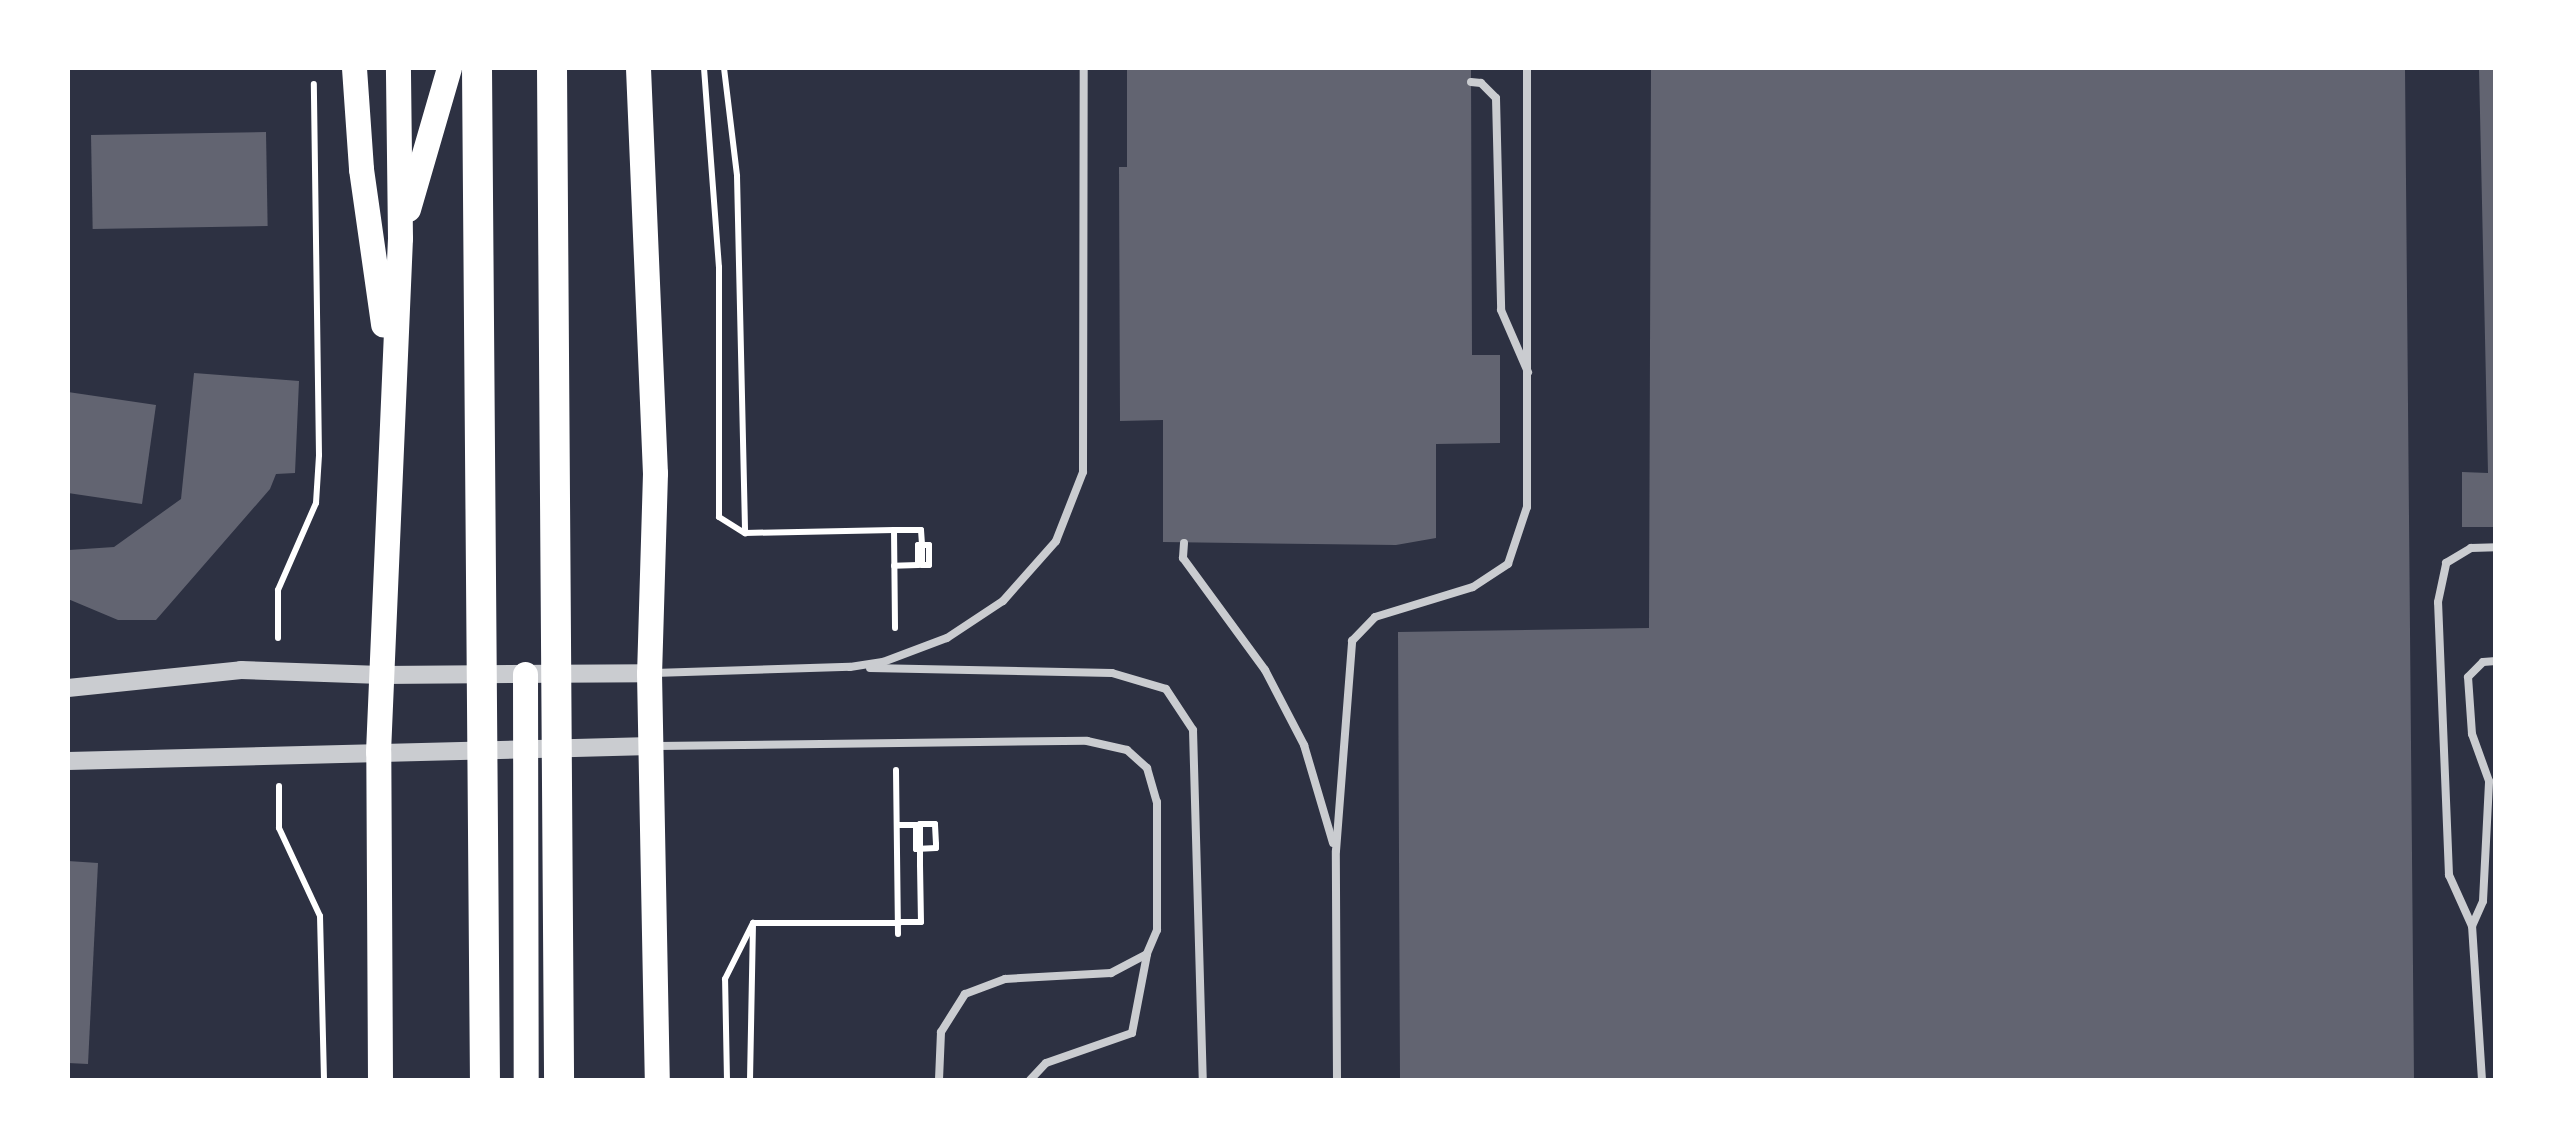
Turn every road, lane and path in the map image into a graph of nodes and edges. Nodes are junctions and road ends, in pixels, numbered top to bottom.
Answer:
1 (314, 68) edge
2 (354, 68) edge
3 (398, 68) edge
4 (449, 68) edge
5 (478, 68) edge
6 (552, 68) edge
7 (638, 68) edge
8 (704, 68) edge
9 (724, 68) edge
10 (1084, 68) edge
11 (1526, 68) edge
12 (1471, 82) dead end
13 (400, 238) junction
14 (1529, 374) junction
15 (391, 378) junction
16 (894, 530) junction
17 (745, 533) junction
18 (1184, 543) dead end
19 (2496, 547) edge
20 (894, 549) dead end
21 (894, 566) dead end
22 (2496, 661) edge
23 (850, 667) junction
24 (278, 670) junction
25 (524, 674) junction
26 (649, 674) junction
27 (381, 675) junction
28 (68, 688) edge
29 (650, 746) junction
30 (524, 749) junction
31 (378, 752) junction
32 (278, 754) junction
33 (68, 762) edge
34 (897, 824) dead end
35 (1336, 851) junction
36 (899, 922) junction
37 (753, 924) junction
38 (2472, 926) junction
39 (898, 934) dead end
40 (1147, 954) junction
41 (324, 1080) edge
42 (380, 1080) edge
43 (485, 1080) edge
44 (526, 1080) edge
45 (560, 1080) edge
46 (657, 1080) edge
47 (727, 1080) edge
48 (750, 1080) edge
49 (939, 1080) edge
50 (1030, 1080) edge
51 (1203, 1080) edge
52 (1337, 1080) edge
53 (2482, 1080) edge

1 - 24 path
2 - 15 main road
3 - 13 main road
4 - 13 main road
5 - 43 highway
6 - 45 highway
7 - 26 main road
8 - 17 path
9 - 17 path
10 - 23 lane
11 - 14 lane
12 - 14 lane
13 - 15 main road
14 - 35 lane
15 - 27 main road
16 - 17 path
16 - 20 path
16 - 21 path
18 - 35 lane
19 - 38 lane
22 - 38 lane
23 - 26 lane
23 - 51 lane
24 - 27 street
24 - 28 street
25 - 26 street
25 - 27 street
25 - 30 main road
26 - 29 main road
27 - 31 main road
29 - 30 street
29 - 40 lane
29 - 46 main road
30 - 31 street
30 - 44 main road
31 - 32 street
31 - 42 main road
32 - 33 street
32 - 41 path
34 - 36 path
35 - 52 lane
36 - 37 path
36 - 39 path
37 - 47 path
37 - 48 path
38 - 53 lane
40 - 49 lane
40 - 50 lane

